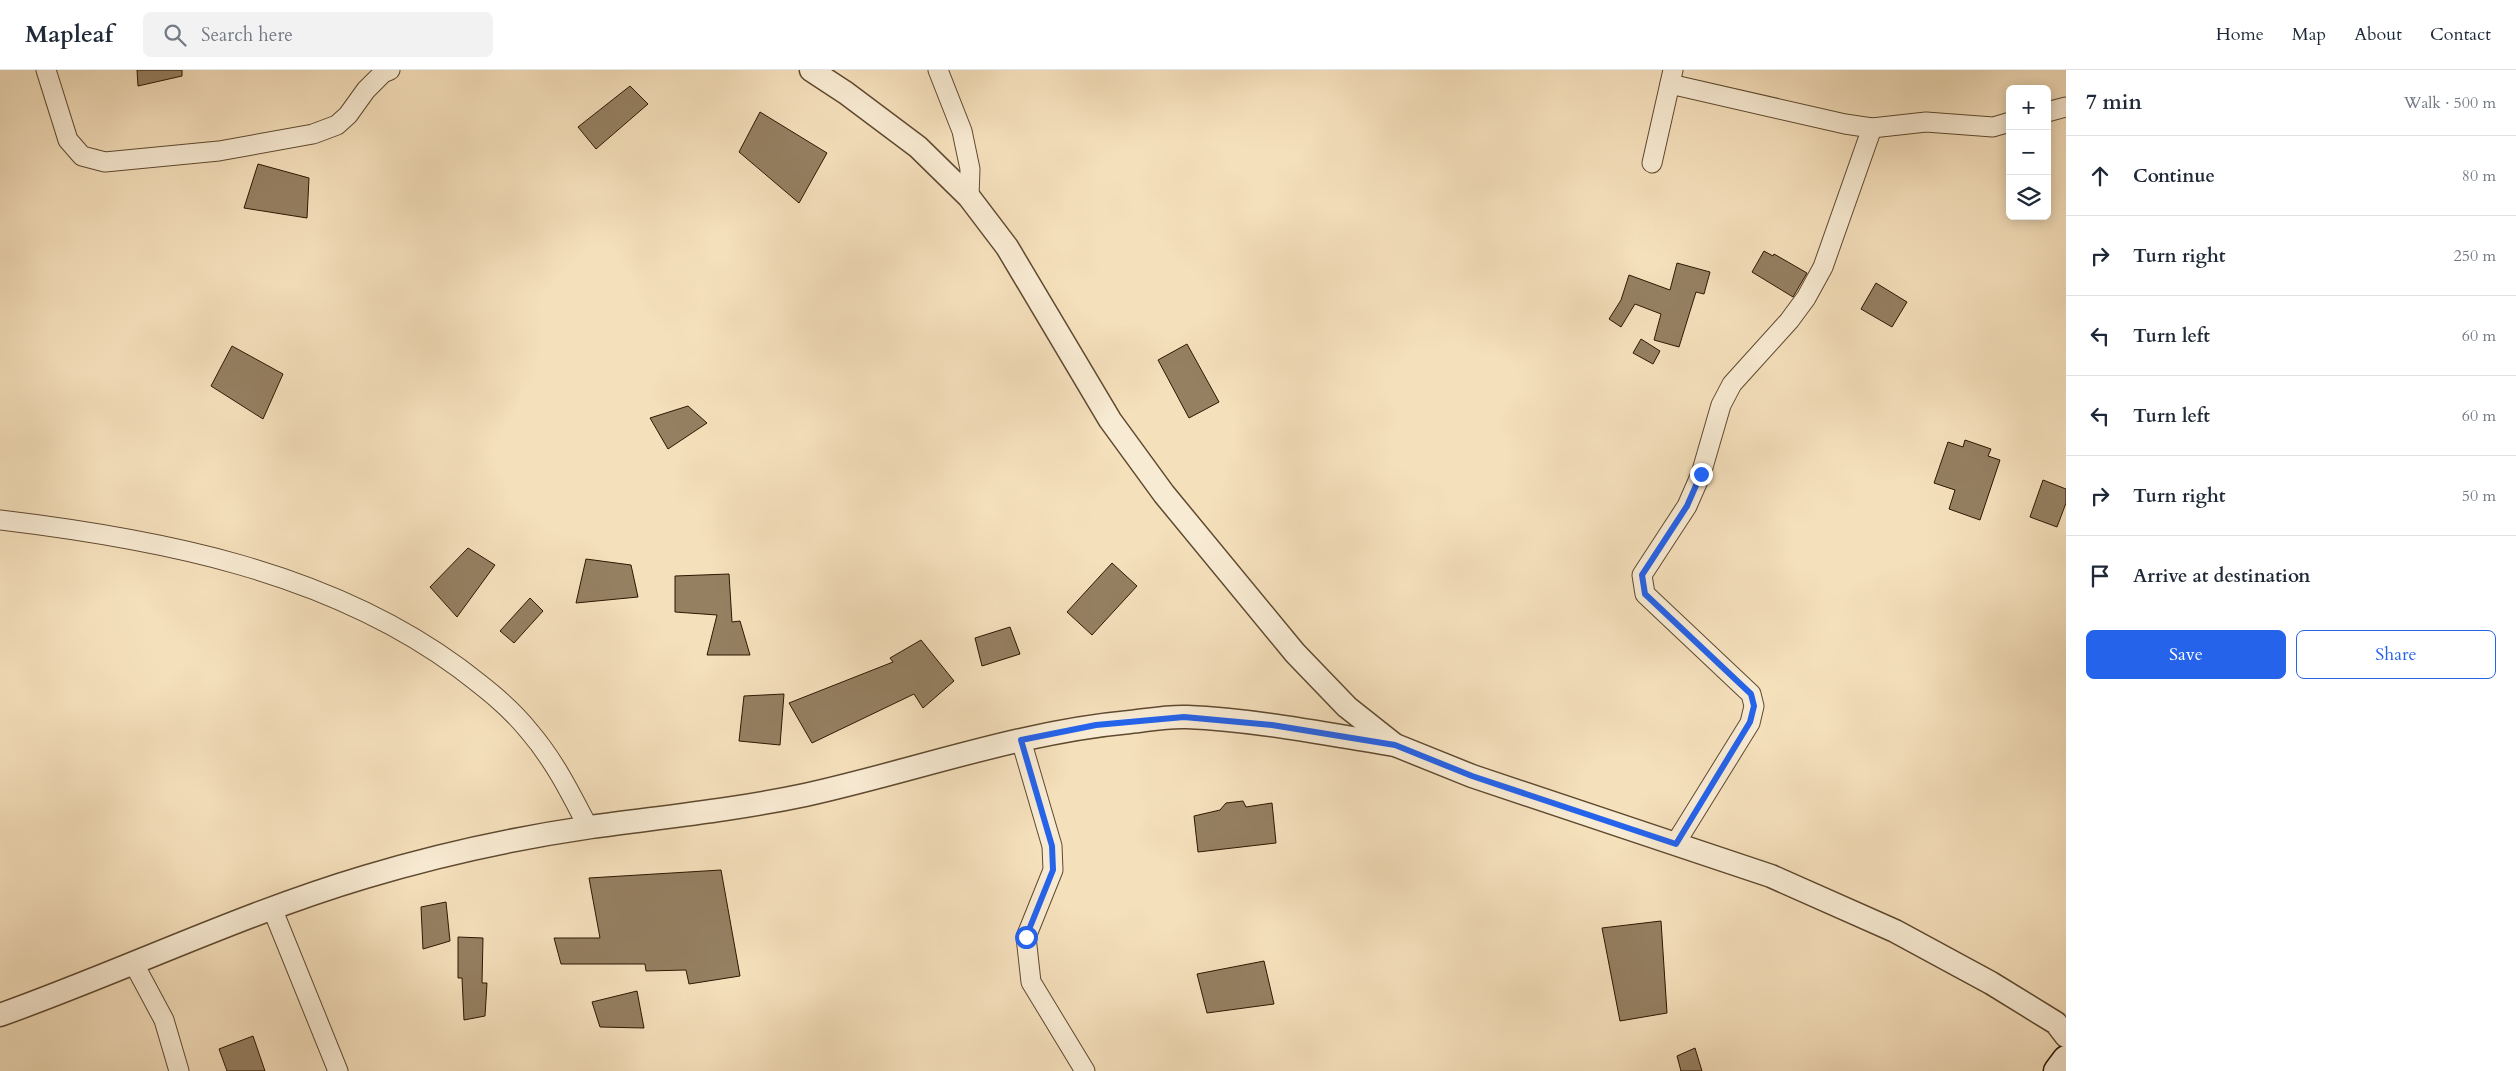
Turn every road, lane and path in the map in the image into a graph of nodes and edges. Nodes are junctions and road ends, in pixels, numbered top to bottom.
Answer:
1 (46, 70) edge
2 (390, 70) edge
3 (811, 70) edge
4 (938, 70) edge
5 (1672, 77) edge
6 (2066, 107) edge
7 (2051, 111) edge
8 (2006, 123) edge
9 (1872, 128) junction
10 (1652, 163) dead end
11 (969, 198) junction
12 (0, 520) edge
13 (1021, 740) junction
14 (1395, 745) junction
15 (588, 827) junction
16 (1676, 844) junction
17 (272, 908) junction
18 (134, 964) junction
19 (0, 1015) edge
20 (2066, 1037) edge
21 (2066, 1048) edge
22 (2066, 1058) edge
23 (179, 1071) edge
24 (338, 1071) edge
25 (1085, 1071) edge
26 (2057, 1071) edge

1 - 2 street
3 - 11 street
4 - 11 street
5 - 9 street
5 - 10 street
6 - 7 street
8 - 9 street
9 - 16 street
11 - 14 street
12 - 15 street
13 - 14 street
13 - 15 street
13 - 25 street
14 - 16 street
15 - 17 street
16 - 20 street
17 - 18 street
17 - 24 street
18 - 19 street
18 - 23 street
20 - 21 main road
22 - 26 main road

